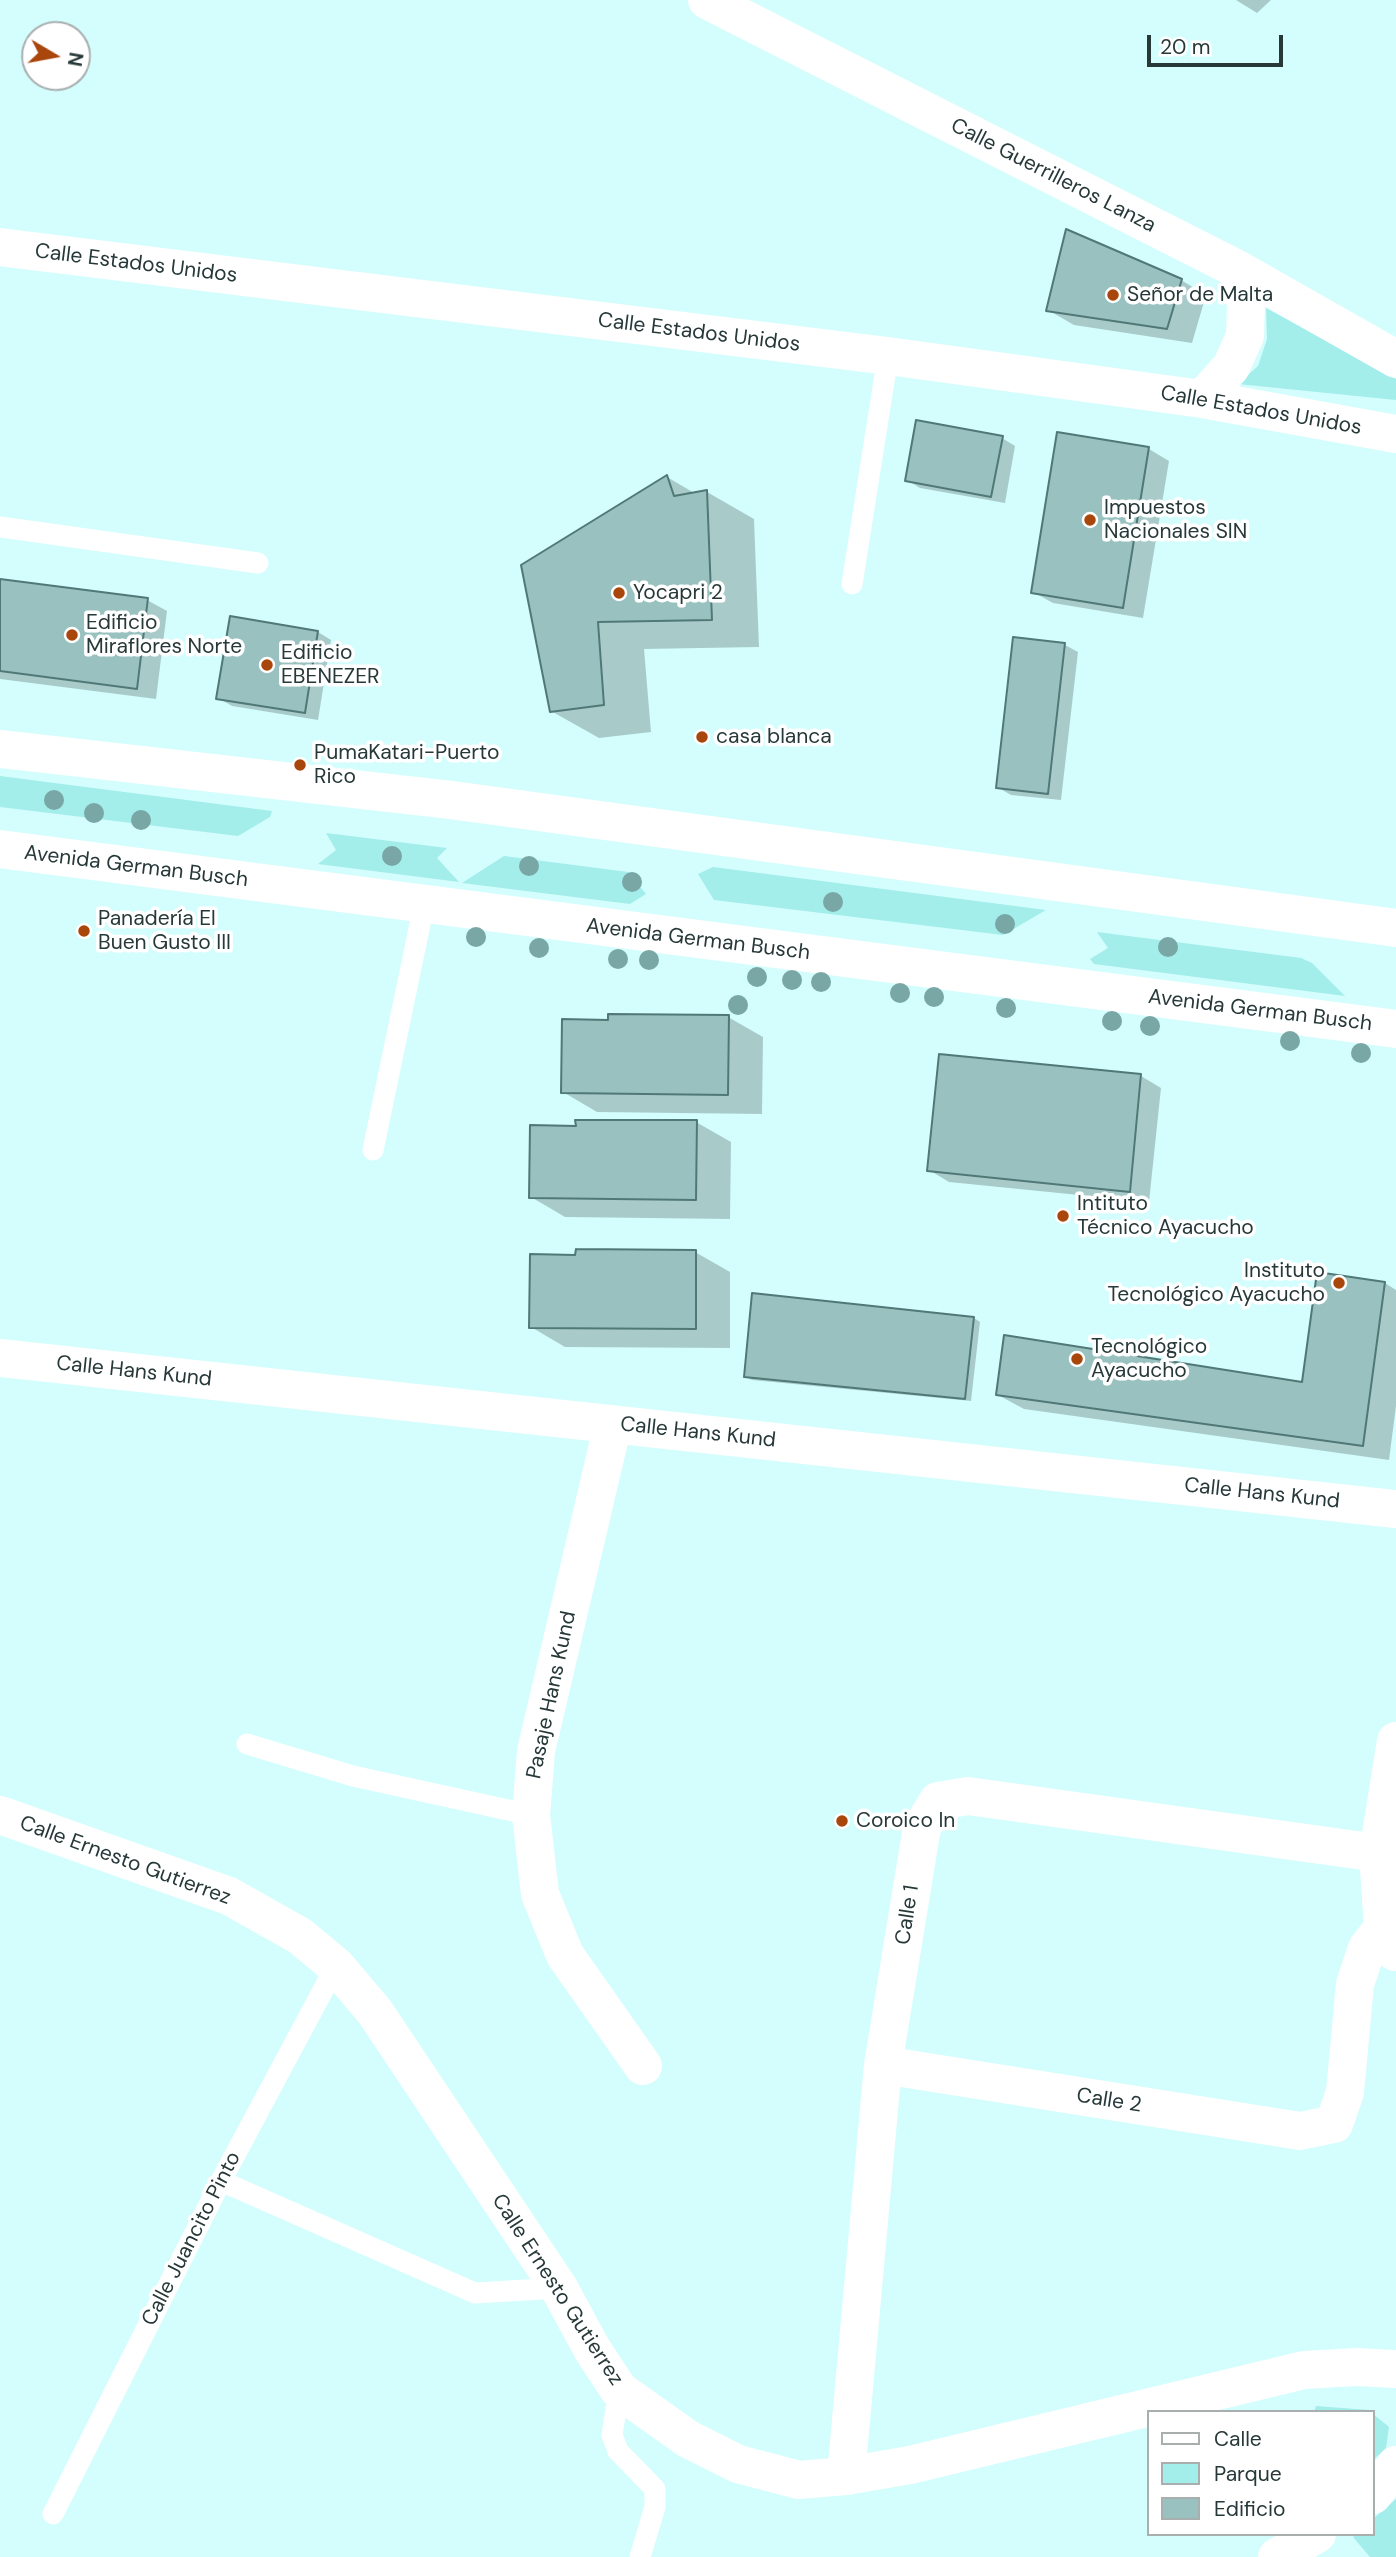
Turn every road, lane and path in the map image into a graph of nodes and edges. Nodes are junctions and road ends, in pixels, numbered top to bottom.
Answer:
1 (707, 0) edge
2 (0, 247) edge
3 (1239, 270) junction
4 (888, 356) junction
5 (1396, 359) edge
6 (1202, 399) junction
7 (1396, 434) edge
8 (0, 527) edge
9 (258, 563) dead end
10 (852, 584) dead end
11 (0, 749) edge
12 (0, 849) edge
13 (424, 905) junction
14 (1396, 928) edge
15 (1396, 1029) edge
16 (373, 1150) dead end
17 (0, 1358) edge
18 (612, 1424) junction
19 (1396, 1508) edge
20 (1396, 1741) edge
21 (247, 1744) dead end
22 (531, 1815) junction
23 (2, 1820) edge
24 (1378, 1853) junction
25 (1389, 1941) edge
26 (335, 1966) junction
27 (883, 2065) junction
28 (643, 2066) dead end
29 (220, 2181) junction
30 (559, 2288) junction
31 (1396, 2369) edge
32 (619, 2389) junction
33 (1396, 2465) edge
34 (846, 2476) junction
35 (1375, 2491) edge
36 (53, 2514) dead end
37 (1314, 2536) edge
38 (640, 2557) edge
39 (1278, 2557) edge

1 - 3 street, Calle Guerrilleros Lanza
2 - 4 street, Calle Estados Unidos
3 - 5 street, Calle Guerrilleros Lanza
3 - 6 street
4 - 6 street, Calle Estados Unidos
4 - 10 lane
6 - 7 street, Calle Estados Unidos
8 - 9 lane
11 - 14 street
12 - 13 street, Avenida German Busch
13 - 15 street, Avenida German Busch
13 - 16 lane
17 - 18 street, Calle Hans Kund
18 - 19 street, Calle Hans Kund
18 - 22 street, Pasaje Hans Kund
20 - 24 street
21 - 22 lane
22 - 28 street, Pasaje Hans Kund
23 - 26 street, Calle Ernesto Gutierrez
24 - 25 street
24 - 27 street, Calle 1
25 - 27 street, Calle 2
26 - 29 lane, Calle Juancito Pinto
26 - 30 street, Calle Ernesto Gutierrez
27 - 34 street, Calle 1
29 - 30 lane
29 - 36 lane, Calle Juancito Pinto
30 - 32 street, Calle Ernesto Gutierrez
31 - 34 street, Calle Ernesto Gutierrez
32 - 34 street, Calle Ernesto Gutierrez
32 - 38 lane
33 - 35 street
37 - 39 street

